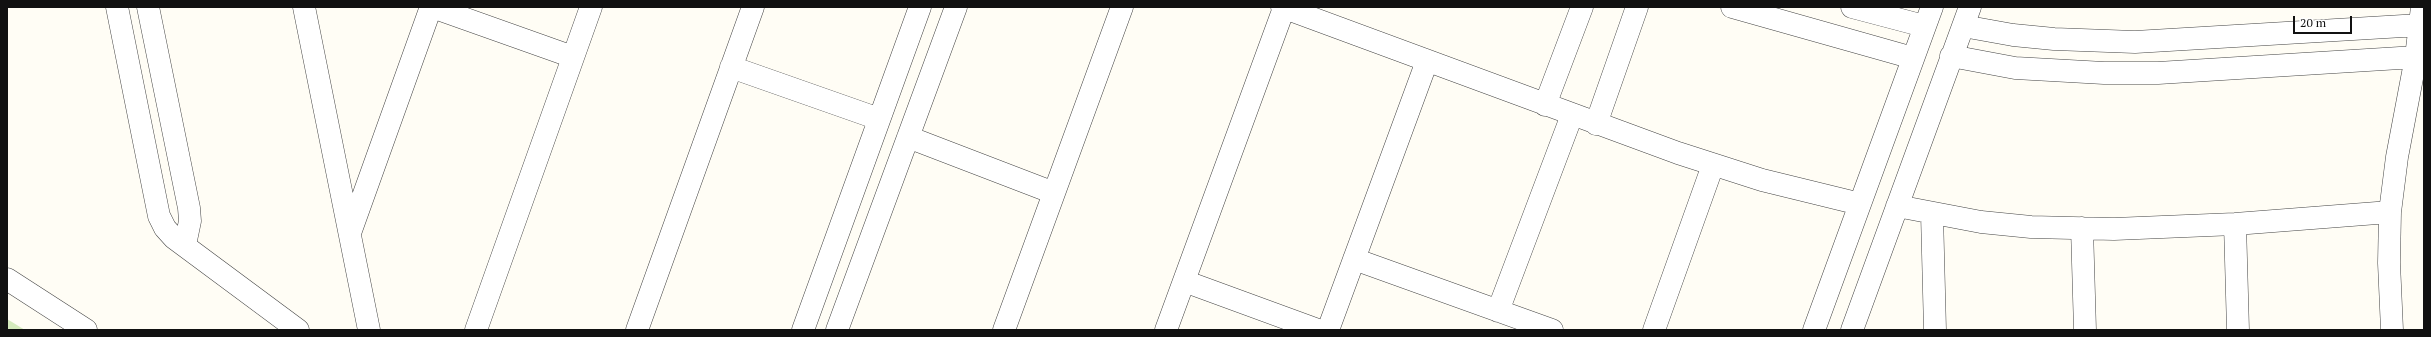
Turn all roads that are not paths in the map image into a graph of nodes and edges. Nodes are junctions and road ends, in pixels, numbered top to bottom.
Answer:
1 (116, 7) edge
2 (148, 7) edge
3 (304, 7) edge
4 (431, 7) edge
5 (591, 7) edge
6 (753, 7) edge
7 (920, 7) edge
8 (956, 7) edge
9 (1122, 7) edge
10 (1283, 7) edge
11 (1582, 7) edge
12 (1637, 7) edge
13 (1732, 7) edge
14 (1852, 7) edge
15 (1928, 16) edge
16 (1966, 16) edge
17 (2421, 16) edge
18 (1951, 56) junction
19 (573, 57) junction
20 (2416, 57) junction
21 (1913, 58) junction
22 (1427, 61) junction
23 (731, 67) junction
24 (1545, 105) junction
25 (1572, 115) junction
26 (879, 119) junction
27 (1596, 124) junction
28 (908, 137) junction
29 (1713, 165) junction
30 (1054, 193) junction
31 (1860, 204) junction
32 (1897, 206) junction
33 (2390, 212) junction
34 (1932, 214) junction
35 (2235, 224) junction
36 (2082, 228) junction
37 (350, 233) junction
38 (185, 245) junction
39 (1354, 259) junction
40 (7, 279) edge
41 (1184, 281) junction
42 (1498, 311) junction
43 (86, 330) edge
44 (298, 330) edge
45 (370, 330) edge
46 (476, 330) edge
47 (637, 330) edge
48 (803, 330) edge
49 (837, 330) edge
50 (1004, 330) edge
51 (1166, 330) edge
52 (1318, 330) edge
53 (1328, 330) edge
54 (1552, 330) edge
55 (1654, 330) edge
56 (1814, 330) edge
57 (1852, 330) edge
58 (1935, 330) edge
59 (2085, 330) edge
60 (2238, 330) edge
61 (2392, 330) edge

1 - 38 street
2 - 38 street
3 - 37 street
4 - 19 street
4 - 37 street
5 - 19 street
6 - 23 street
7 - 26 street
8 - 28 street
9 - 30 street
10 - 22 street
10 - 41 street
11 - 24 street
12 - 27 street
13 - 21 street
14 - 15 street
15 - 21 street
16 - 17 street
16 - 18 street
17 - 20 street
18 - 20 street
18 - 32 street
19 - 46 street
20 - 33 street
21 - 31 street
22 - 24 street
22 - 39 street
23 - 26 street
23 - 47 street
24 - 25 street
25 - 27 street
25 - 42 street
26 - 48 street
27 - 29 street
28 - 30 street
28 - 49 street
29 - 31 street
29 - 55 street
30 - 50 street
31 - 56 street
32 - 34 street
32 - 57 street
33 - 35 street
33 - 61 street
34 - 36 street
34 - 58 street
35 - 36 street
35 - 60 street
36 - 59 street
37 - 45 street
38 - 44 street
39 - 42 street
39 - 53 street
40 - 43 street
41 - 51 street
41 - 52 street
42 - 54 street

